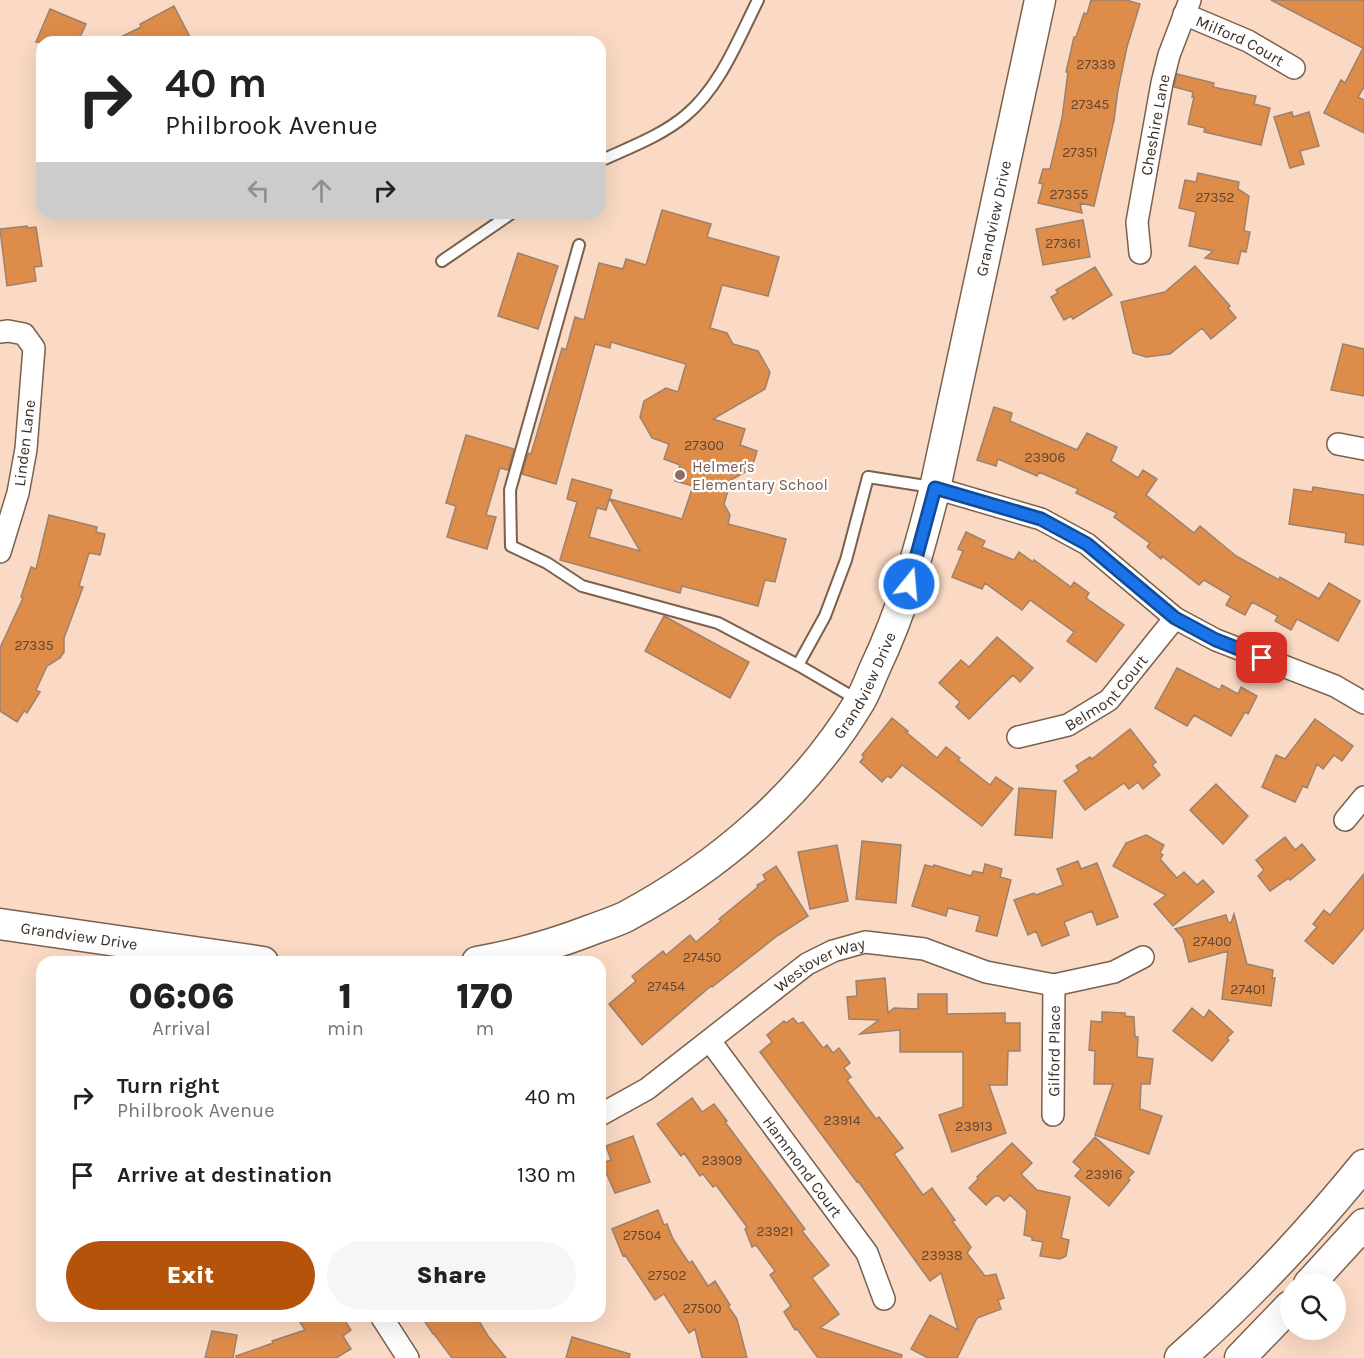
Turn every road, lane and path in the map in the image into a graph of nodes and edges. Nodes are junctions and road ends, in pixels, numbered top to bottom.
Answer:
1 (758, 0) edge
2 (1040, 0) edge
3 (1187, 7) edge
4 (1294, 68) dead end
5 (606, 158) edge
6 (503, 219) edge
7 (579, 245) dead end
8 (1140, 253) dead end
9 (441, 261) dead end
10 (0, 332) edge
11 (1338, 444) dead end
12 (1364, 448) edge
13 (935, 488) junction
14 (0, 552) edge
15 (1175, 618) junction
16 (798, 665) junction
17 (860, 701) junction
18 (1364, 703) edge
19 (1018, 737) dead end
20 (1364, 797) edge
21 (1345, 820) dead end
22 (0, 924) edge
23 (221, 956) edge
24 (502, 956) edge
25 (1143, 957) dead end
26 (1054, 985) junction
27 (710, 1041) junction
28 (606, 1112) edge
29 (1053, 1115) dead end
30 (1364, 1165) edge
31 (1364, 1224) edge
32 (1319, 1274) edge
33 (884, 1299) dead end
34 (1280, 1316) edge
35 (385, 1322) edge
36 (405, 1357) edge
37 (1180, 1358) edge
38 (1240, 1358) edge

1 - 5 lane
2 - 13 street, Grandview Drive
3 - 4 street, Milford Court
3 - 8 street, Cheshire Lane
6 - 9 lane
7 - 16 lane
10 - 14 street, Linden Lane
11 - 12 street
13 - 15 street
13 - 16 lane
13 - 17 street, Grandview Drive
15 - 18 street
15 - 19 street, Belmont Court
16 - 17 lane
17 - 24 street, Grandview Drive
20 - 21 street
22 - 23 street, Grandview Drive
25 - 26 street, Westover Way
26 - 27 street, Westover Way
26 - 29 street, Gilford Place
27 - 28 street, Westover Way
27 - 33 street, Hammond Court
30 - 37 street
31 - 32 street
34 - 38 street
35 - 36 street

